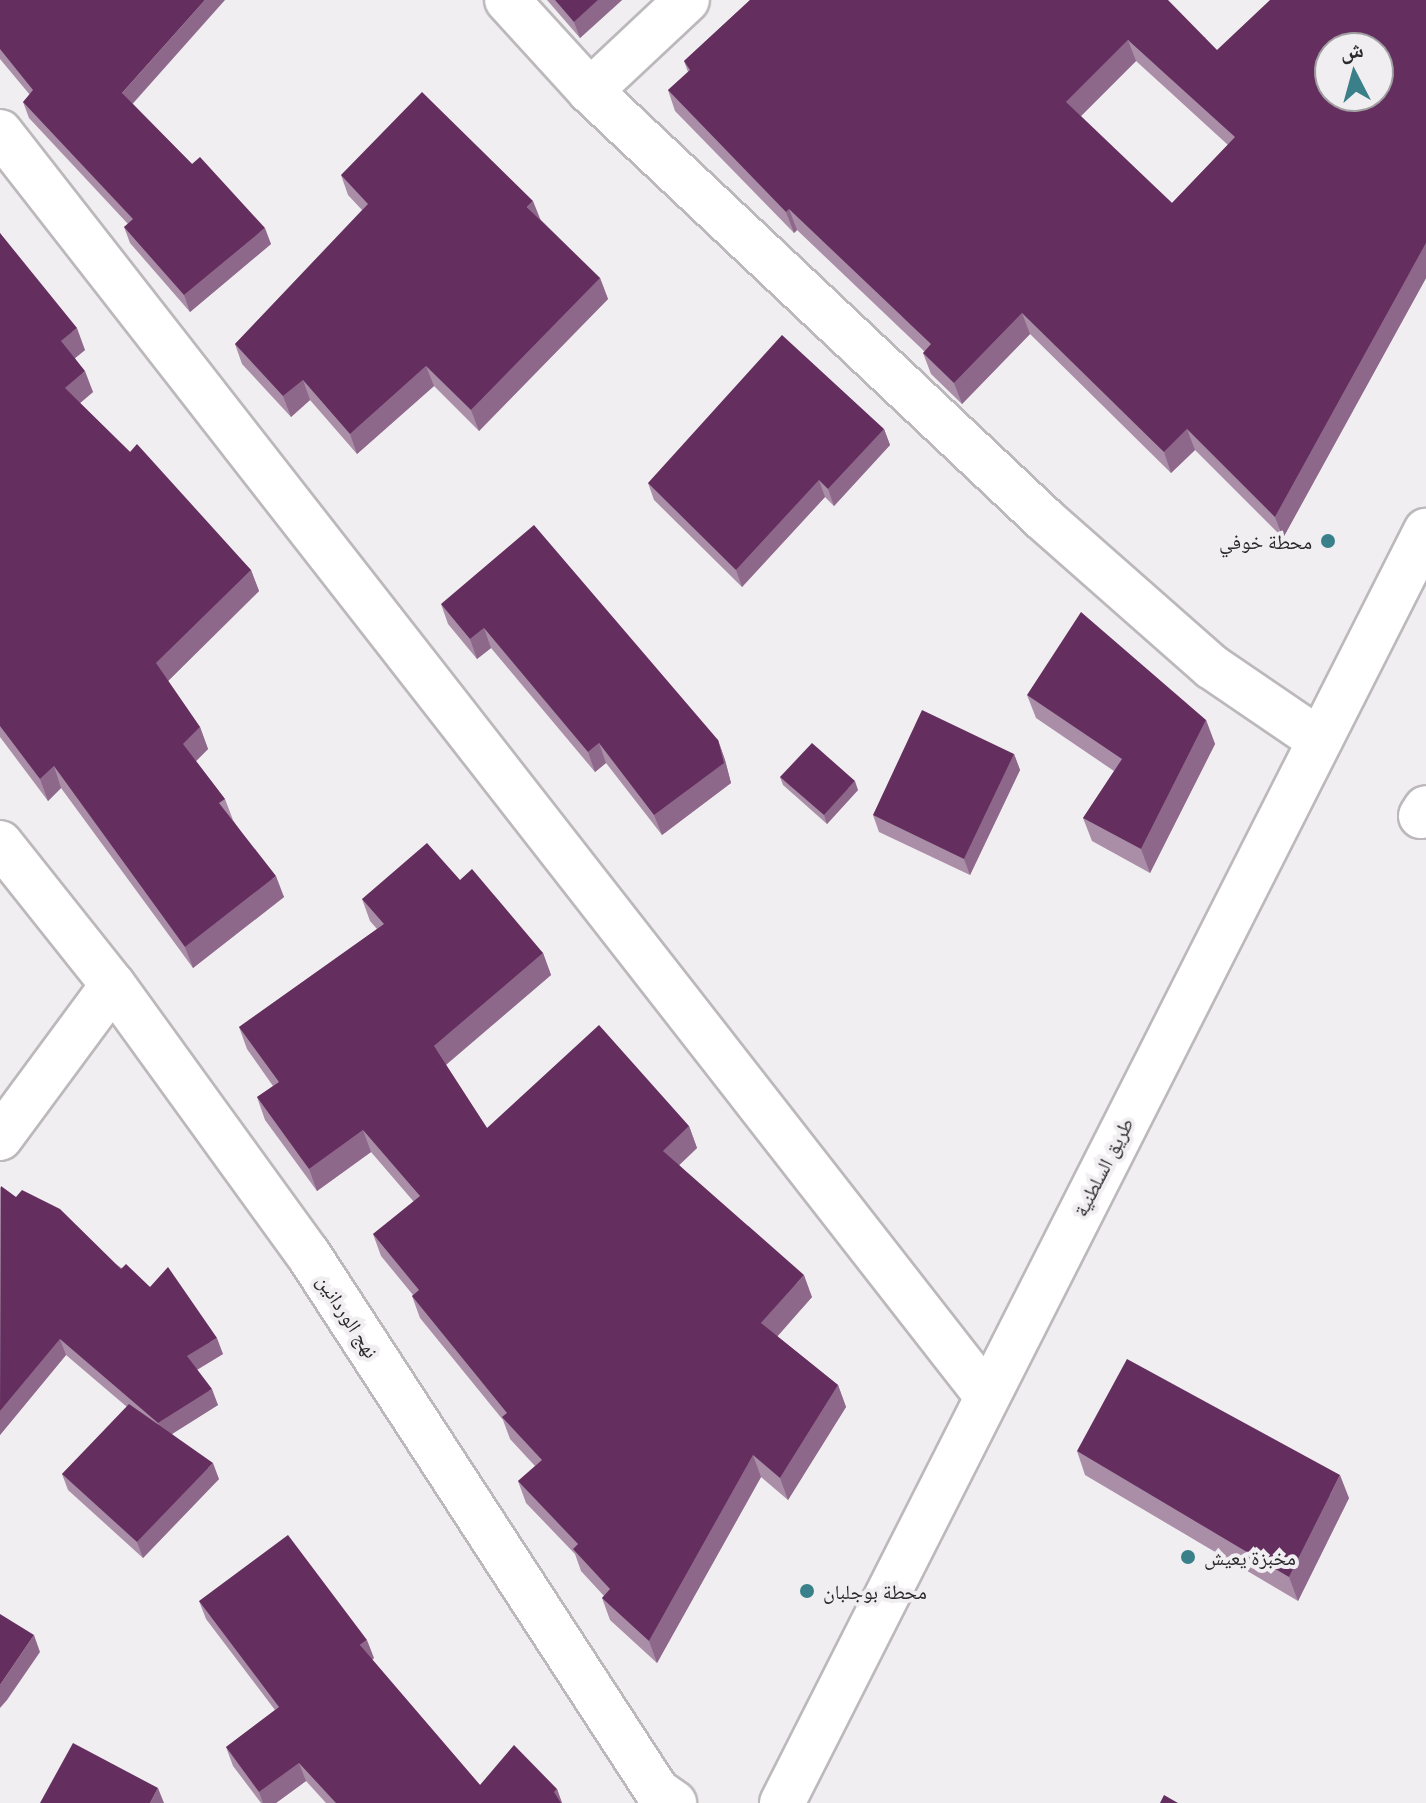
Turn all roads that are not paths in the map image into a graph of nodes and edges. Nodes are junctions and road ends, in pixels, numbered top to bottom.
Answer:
1 (507, 0) edge
2 (687, 0) edge
3 (590, 91) junction
4 (0, 132) edge
5 (1426, 531) edge
6 (1319, 740) junction
7 (0, 843) edge
8 (113, 985) junction
9 (0, 1138) edge
10 (987, 1396) junction
11 (674, 1803) edge
12 (782, 1803) edge

1 - 3 street
2 - 3 street
3 - 6 street
4 - 10 street
5 - 6 street, طريق السلطنية
6 - 10 street, طريق السلطنية
7 - 8 street, نهج الوردانين
8 - 9 street
8 - 11 street, نهج الوردانين
10 - 12 street, طريق السلطنية

